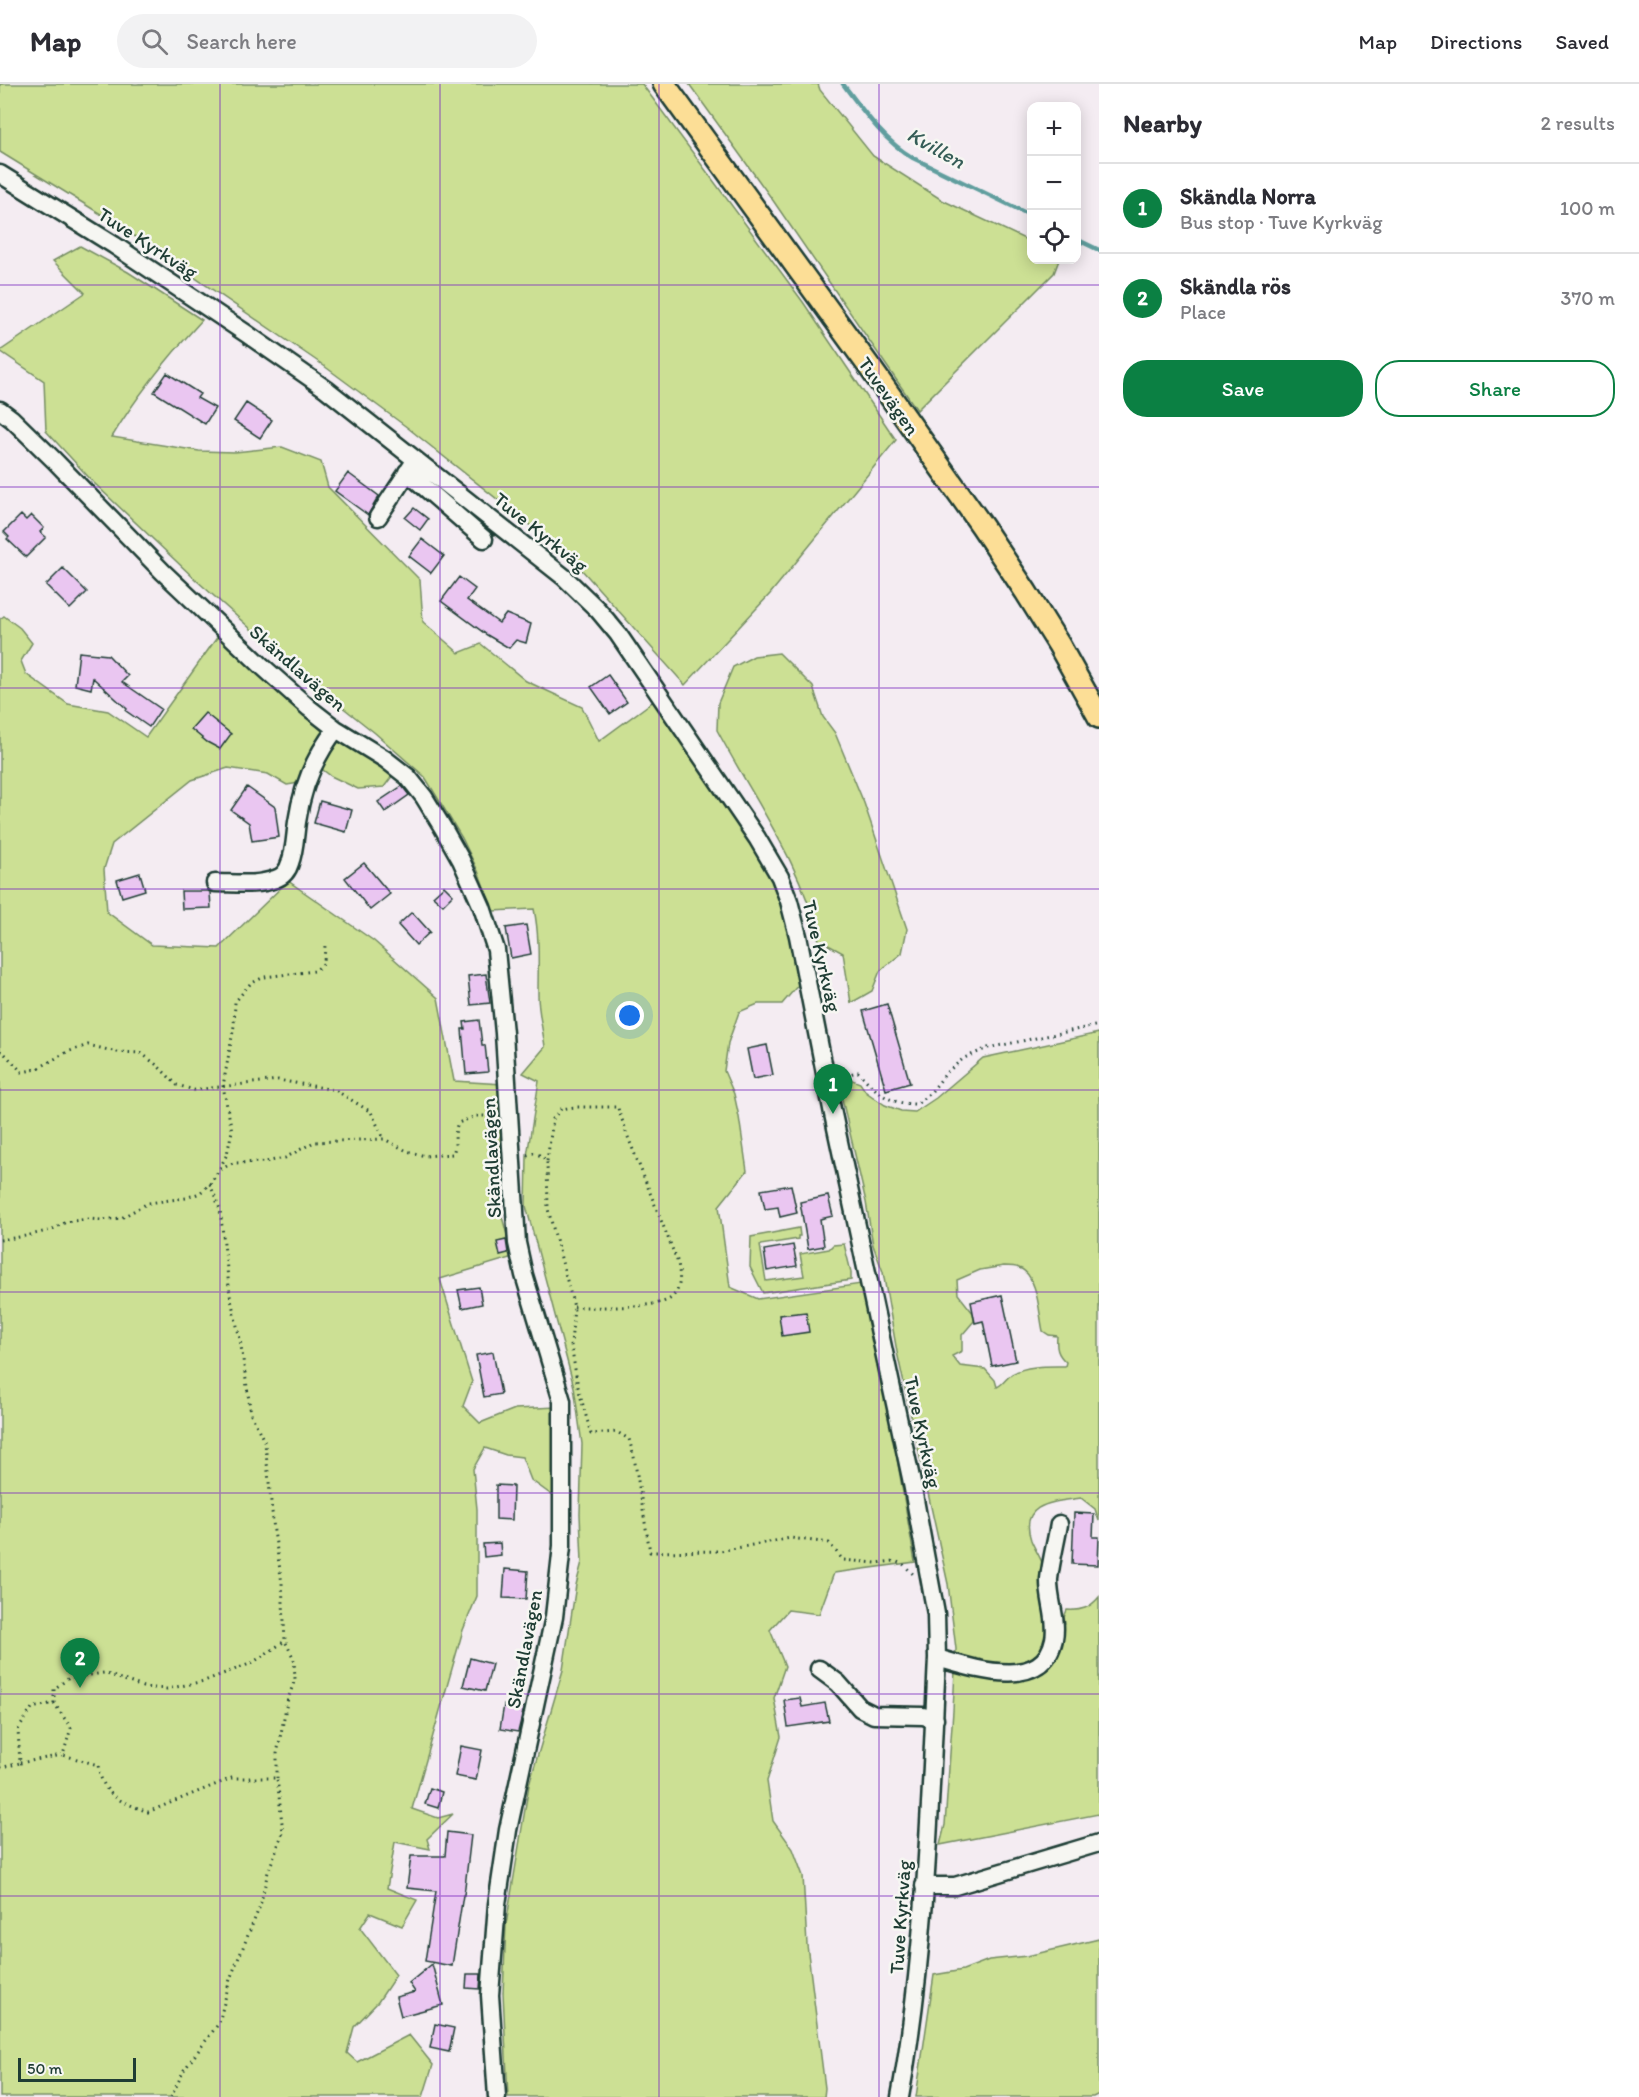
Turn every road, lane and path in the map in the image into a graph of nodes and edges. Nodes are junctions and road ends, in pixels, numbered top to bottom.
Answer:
1 (664, 84) edge
2 (0, 174) edge
3 (0, 410) edge
4 (411, 466) junction
5 (378, 517) dead end
6 (484, 539) dead end
7 (1099, 717) edge
8 (336, 729) junction
9 (215, 883) dead end
10 (326, 945) dead end
11 (1099, 1025) edge
12 (0, 1051) edge
13 (826, 1080) junction
14 (223, 1086) junction
15 (494, 1122) dead end
16 (384, 1139) junction
17 (511, 1160) junction
18 (547, 1162) junction
19 (219, 1170) junction
20 (210, 1184) junction
21 (0, 1240) edge
22 (574, 1307) junction
23 (1059, 1524) dead end
24 (928, 1569) junction
25 (285, 1641) junction
26 (938, 1658) junction
27 (819, 1669) dead end
28 (54, 1702) junction
29 (934, 1719) junction
30 (63, 1755) junction
31 (20, 1763) junction
32 (0, 1768) edge
33 (277, 1778) junction
34 (1099, 1843) edge
35 (924, 1886) junction
36 (171, 2097) edge
37 (497, 2097) edge
38 (900, 2097) edge

1 - 7 main road, Tuvevägen
2 - 4 street, Tuve Kyrkväg
3 - 8 street, Skändlavägen
4 - 5 street
4 - 6 street
4 - 13 street, Tuve Kyrkväg
8 - 9 street
8 - 17 street, Skändlavägen
10 - 14 path
11 - 13 path
12 - 14 path
13 - 24 street, Tuve Kyrkväg
14 - 16 path
14 - 19 path
15 - 16 path
16 - 19 path
17 - 18 path
17 - 37 street, Skändlavägen
18 - 22 path
18 - 22 path
19 - 20 path
20 - 21 path
20 - 25 path
22 - 24 path
23 - 26 street
24 - 26 street, Tuve Kyrkväg
25 - 28 path
25 - 33 path
26 - 29 street, Tuve Kyrkväg
27 - 29 street
28 - 30 path
28 - 31 path
29 - 35 street, Tuve Kyrkväg
30 - 31 path
30 - 33 path
31 - 32 path
33 - 36 path
34 - 35 street
35 - 38 street, Tuve Kyrkväg

